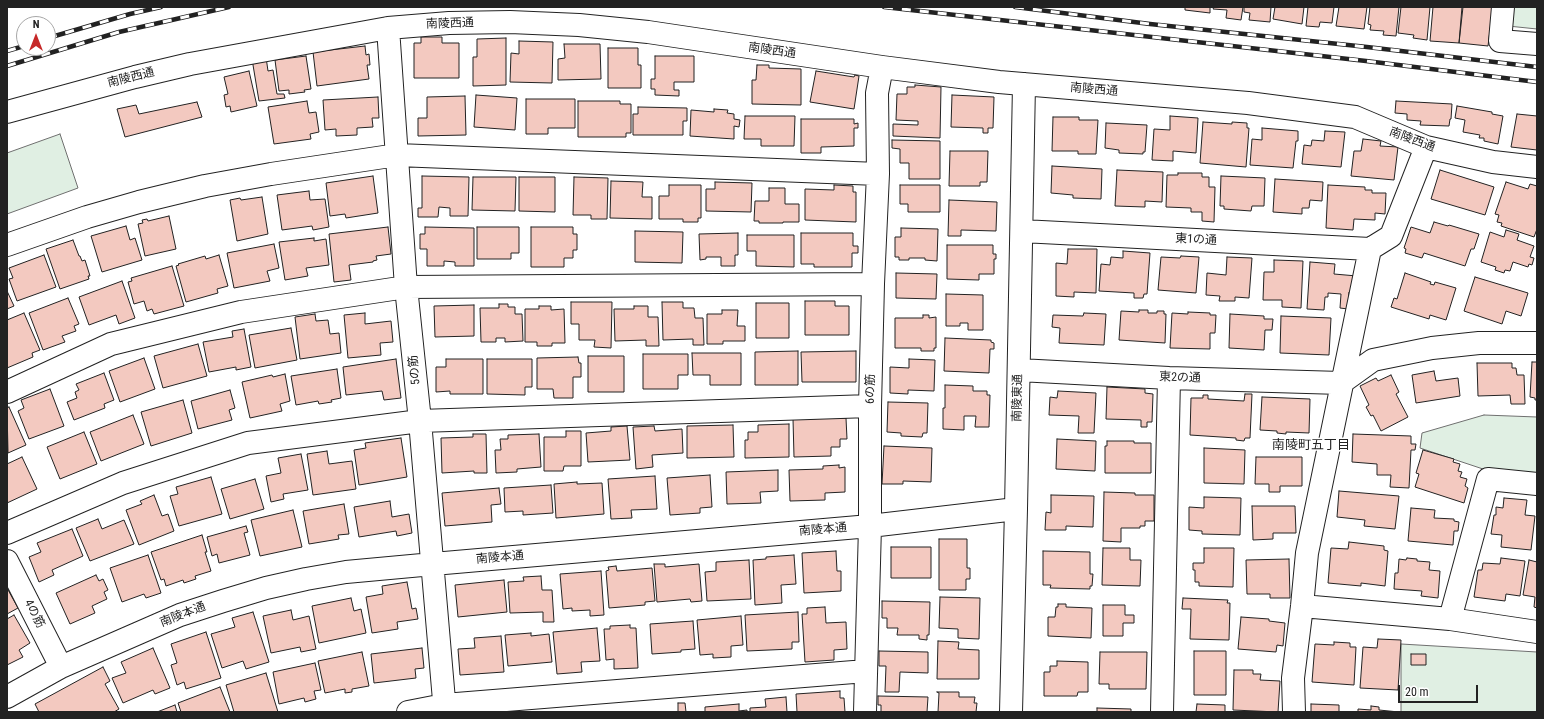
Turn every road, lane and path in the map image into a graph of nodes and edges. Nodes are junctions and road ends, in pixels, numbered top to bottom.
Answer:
1 (1503, 7) edge
2 (388, 28) junction
3 (1537, 44) edge
4 (882, 67) junction
5 (1024, 84) junction
6 (7, 112) edge
7 (1426, 146) junction
8 (397, 155) junction
9 (1537, 167) edge
10 (878, 174) junction
11 (1022, 231) junction
12 (7, 245) edge
13 (1370, 250) junction
14 (873, 284) junction
15 (406, 287) junction
16 (1537, 343) edge
17 (1019, 370) junction
18 (1169, 378) junction
19 (1341, 383) junction
20 (7, 392) edge
21 (870, 406) junction
22 (420, 421) junction
23 (1537, 484) edge
24 (1016, 509) junction
25 (870, 526) junction
26 (7, 533) edge
27 (7, 561) edge
28 (433, 564) junction
29 (1302, 606) junction
30 (1450, 619) junction
31 (1537, 632) edge
32 (61, 667) junction
33 (866, 671) junction
34 (7, 697) edge
35 (445, 709) edge
36 (408, 712) edge
37 (865, 712) edge
38 (1011, 712) edge
39 (1162, 712) edge
40 (1294, 712) edge

1 - 3 street
2 - 4 street, 南陵西通
2 - 6 street, 南陵西通
2 - 8 street, 5の筋
4 - 5 street, 南陵西通
4 - 10 street, 6の筋
5 - 7 street, 南陵西通
5 - 11 street, 南陵東通
7 - 9 street, 南陵西通
7 - 13 street
8 - 10 street
8 - 12 street
8 - 15 street, 5の筋
10 - 14 street, 6の筋
11 - 13 street, 東1の通
11 - 17 street, 南陵東通
13 - 19 street
14 - 15 street
14 - 21 street, 6の筋
15 - 20 street
15 - 22 street, 5の筋
16 - 19 street
17 - 18 street, 東2の通
17 - 24 street, 南陵東通
18 - 19 street, 東2の通
18 - 39 street
19 - 29 street
21 - 22 street
21 - 25 street, 6の筋
22 - 26 street
22 - 28 street, 5の筋
23 - 30 street
24 - 25 street, 南陵本通
24 - 38 street, 南陵東通
25 - 28 street, 南陵本通
25 - 33 street, 6の筋
27 - 32 street, 4の筋
28 - 32 street, 南陵本通
28 - 35 street, 5の筋
29 - 30 street
29 - 40 street
30 - 31 street
32 - 34 street, 南陵本通
33 - 35 street
33 - 37 street, 6の筋
35 - 36 street

